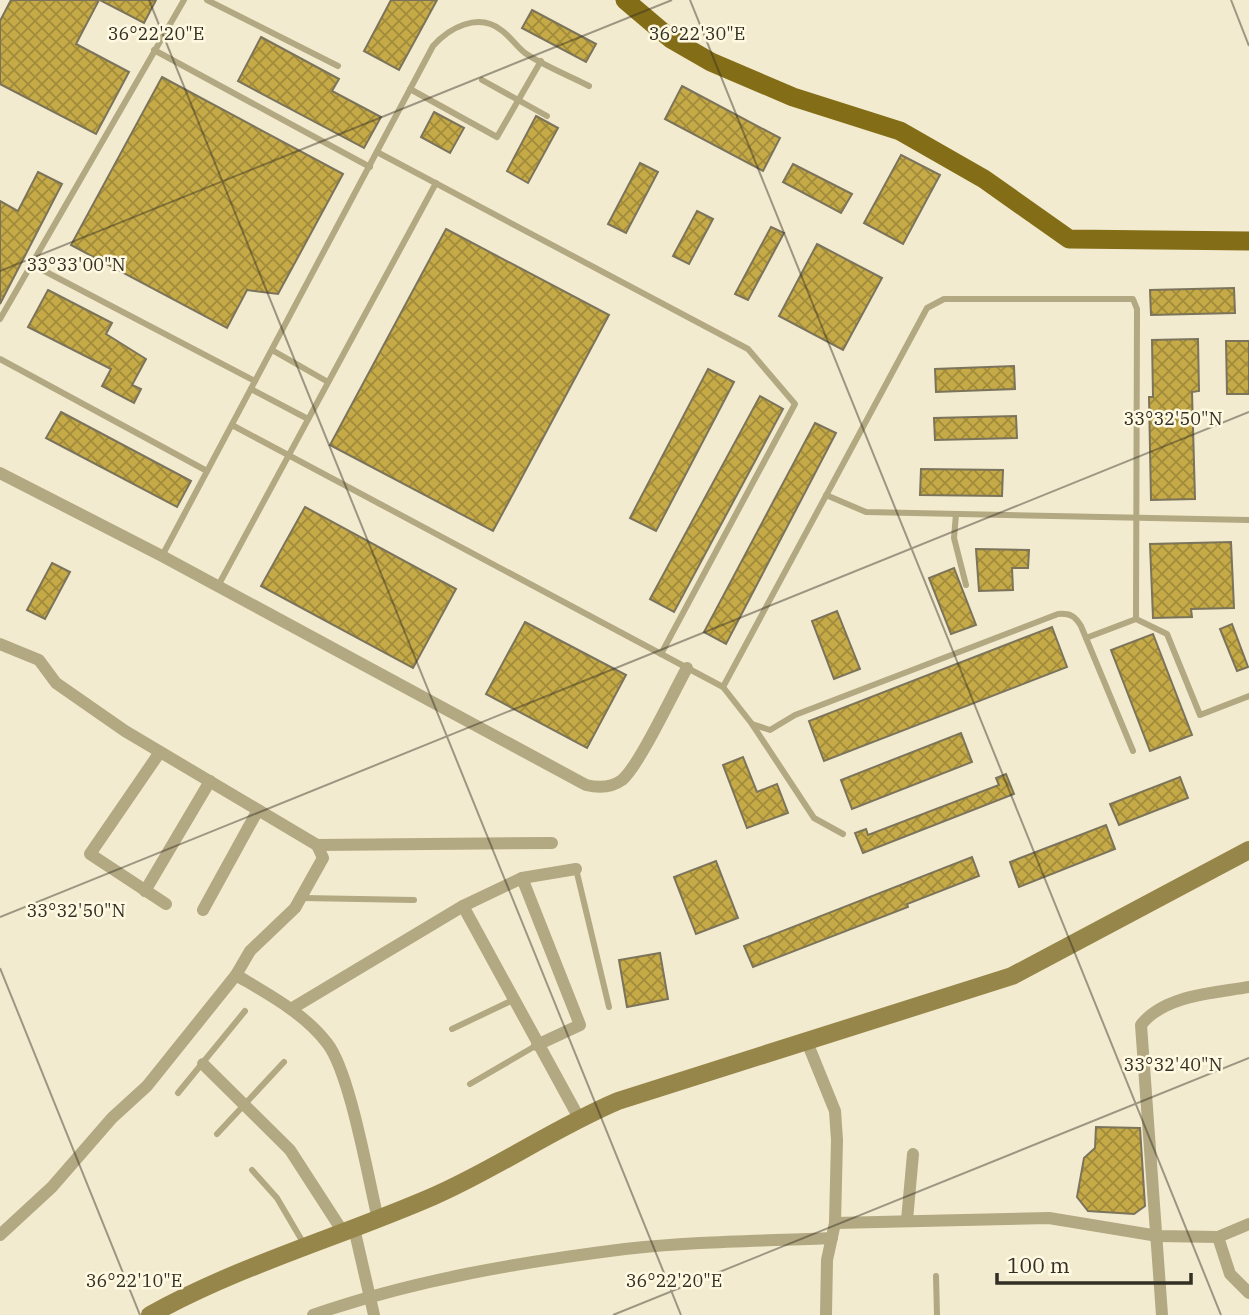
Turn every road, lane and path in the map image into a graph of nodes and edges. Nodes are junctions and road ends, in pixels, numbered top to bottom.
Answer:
1 (184, 0) edge
2 (207, 0) edge
3 (625, 0) edge
4 (154, 50) junction
5 (541, 61) junction
6 (338, 66) dead end
7 (482, 80) dead end
8 (589, 86) dead end
9 (410, 89) junction
10 (519, 100) junction
11 (547, 116) dead end
12 (377, 152) junction
13 (370, 167) junction
14 (436, 183) junction
15 (1249, 241) edge
16 (31, 264) junction
17 (0, 319) edge
18 (272, 350) junction
19 (0, 359) edge
20 (255, 381) junction
21 (328, 382) junction
22 (251, 389) junction
23 (308, 419) junction
24 (232, 425) junction
25 (289, 455) junction
26 (208, 471) junction
27 (0, 473) edge
28 (826, 495) junction
29 (956, 514) junction
30 (1136, 519) junction
31 (1249, 520) edge
32 (162, 556) junction
33 (218, 586) junction
34 (966, 586) dead end
35 (1136, 619) junction
36 (1086, 638) junction
37 (0, 644) edge
38 (661, 654) junction
39 (687, 668) junction
40 (723, 687) junction
41 (1249, 696) edge
42 (752, 724) junction
43 (1133, 751) dead end
44 (160, 752) junction
45 (210, 781) junction
46 (258, 810) junction
47 (843, 834) dead end
48 (552, 843) dead end
49 (317, 845) junction
50 (1249, 850) edge
51 (576, 869) joint
52 (522, 878) junction
53 (145, 891) junction
54 (303, 898) junction
55 (414, 900) dead end
56 (166, 904) dead end
57 (463, 905) junction
58 (203, 910) dead end
59 (236, 975) junction
60 (1249, 987) edge
61 (513, 1000) junction
62 (609, 1007) dead end
63 (291, 1009) junction
64 (245, 1011) dead end
65 (452, 1029) dead end
66 (807, 1042) junction
67 (537, 1045) junction
68 (284, 1062) dead end
69 (203, 1064) junction
70 (470, 1084) dead end
71 (178, 1093) dead end
72 (244, 1105) junction
73 (579, 1118) junction
74 (218, 1134) dead end
75 (913, 1154) dead end
76 (252, 1170) dead end
77 (378, 1219) junction
78 (907, 1220) junction
79 (835, 1223) junction
80 (1249, 1224) edge
81 (349, 1230) junction
82 (0, 1235) edge
83 (1158, 1236) junction
84 (1218, 1237) junction
85 (832, 1238) junction
86 (305, 1246) junction
87 (936, 1276) dead end
88 (1249, 1293) edge
89 (368, 1296) junction
90 (150, 1315) edge
91 (313, 1315) edge
92 (374, 1315) edge
93 (826, 1315) edge
94 (937, 1315) edge
95 (1162, 1315) edge

1 - 4 lane
2 - 6 lane
3 - 15 main road
4 - 13 lane
4 - 16 lane
5 - 8 lane
5 - 9 lane
5 - 10 lane
7 - 10 lane
9 - 10 lane
9 - 12 lane
10 - 11 lane
12 - 13 lane
12 - 14 lane
13 - 18 lane
14 - 21 lane
14 - 38 lane
16 - 17 lane
16 - 20 lane
18 - 20 lane
18 - 21 lane
19 - 26 lane
20 - 22 lane
21 - 23 lane
22 - 23 lane
22 - 24 lane
23 - 25 lane
24 - 25 lane
24 - 26 lane
25 - 33 lane
25 - 38 lane
26 - 32 lane
27 - 32 street
28 - 29 lane
28 - 30 lane
28 - 40 lane
29 - 30 lane
29 - 34 lane
30 - 31 lane
30 - 35 lane
32 - 33 street
33 - 39 street
35 - 36 lane
35 - 41 lane
36 - 42 lane
36 - 43 lane
37 - 44 street
38 - 39 lane
39 - 40 lane
40 - 42 lane
42 - 47 lane
44 - 45 street
44 - 53 street
45 - 46 street
45 - 53 street
46 - 49 street
46 - 58 street
48 - 49 street
49 - 54 street
50 - 66 main road
51 - 52 street
51 - 62 lane
52 - 57 street
52 - 67 street
53 - 56 street
54 - 55 lane
54 - 59 street
57 - 61 street
57 - 63 street
59 - 63 street
59 - 82 street
60 - 83 street
61 - 65 lane
61 - 67 street
63 - 77 street
64 - 69 lane
66 - 73 main road
66 - 79 street
67 - 70 lane
67 - 73 street
68 - 72 lane
69 - 71 lane
69 - 72 street
72 - 74 lane
72 - 81 street
73 - 77 main road
75 - 78 street
76 - 86 lane
77 - 81 main road
78 - 79 street
78 - 83 street
79 - 85 street
80 - 84 street
81 - 86 main road
81 - 89 street
83 - 84 street
83 - 95 street
84 - 88 street
85 - 89 street
85 - 93 street
86 - 90 main road
87 - 94 lane
89 - 91 street
89 - 92 street

